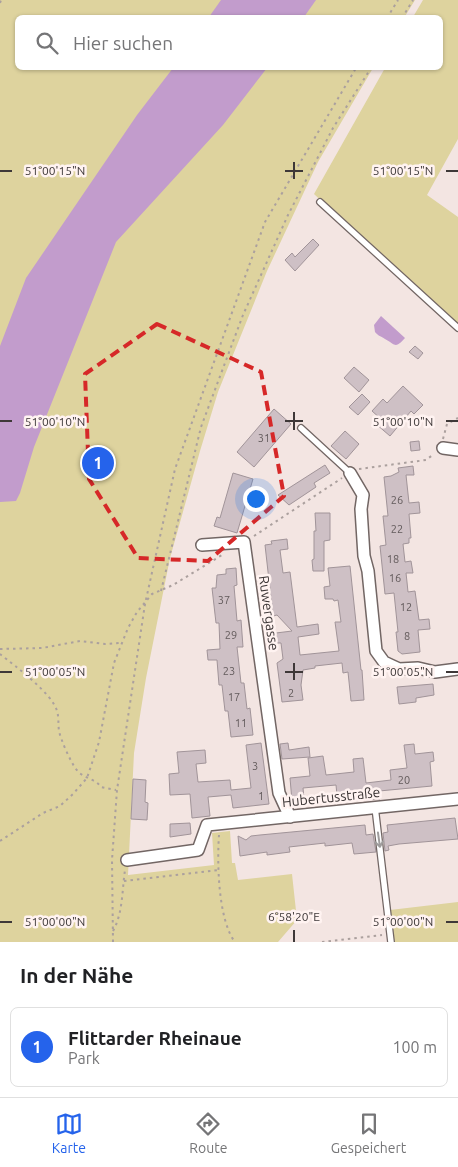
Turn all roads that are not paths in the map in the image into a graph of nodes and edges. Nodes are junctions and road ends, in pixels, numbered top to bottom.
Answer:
1 (320, 202) dead end
2 (458, 328) edge
3 (301, 428) dead end
4 (443, 448) road end
5 (458, 450) edge
6 (350, 473) joint
7 (202, 545) dead end
8 (458, 669) edge
9 (458, 799) edge
10 (375, 807) junction
11 (290, 817) junction
12 (127, 860) road end
13 (391, 942) edge

1 - 2 lane
3 - 6 lane
4 - 5 street
6 - 8 street
7 - 11 street, Ruwergasse
9 - 10 street, Hubertusstraße
10 - 11 street, Hubertusstraße
10 -> 13 lane
11 - 12 street, Hubertusstraße

